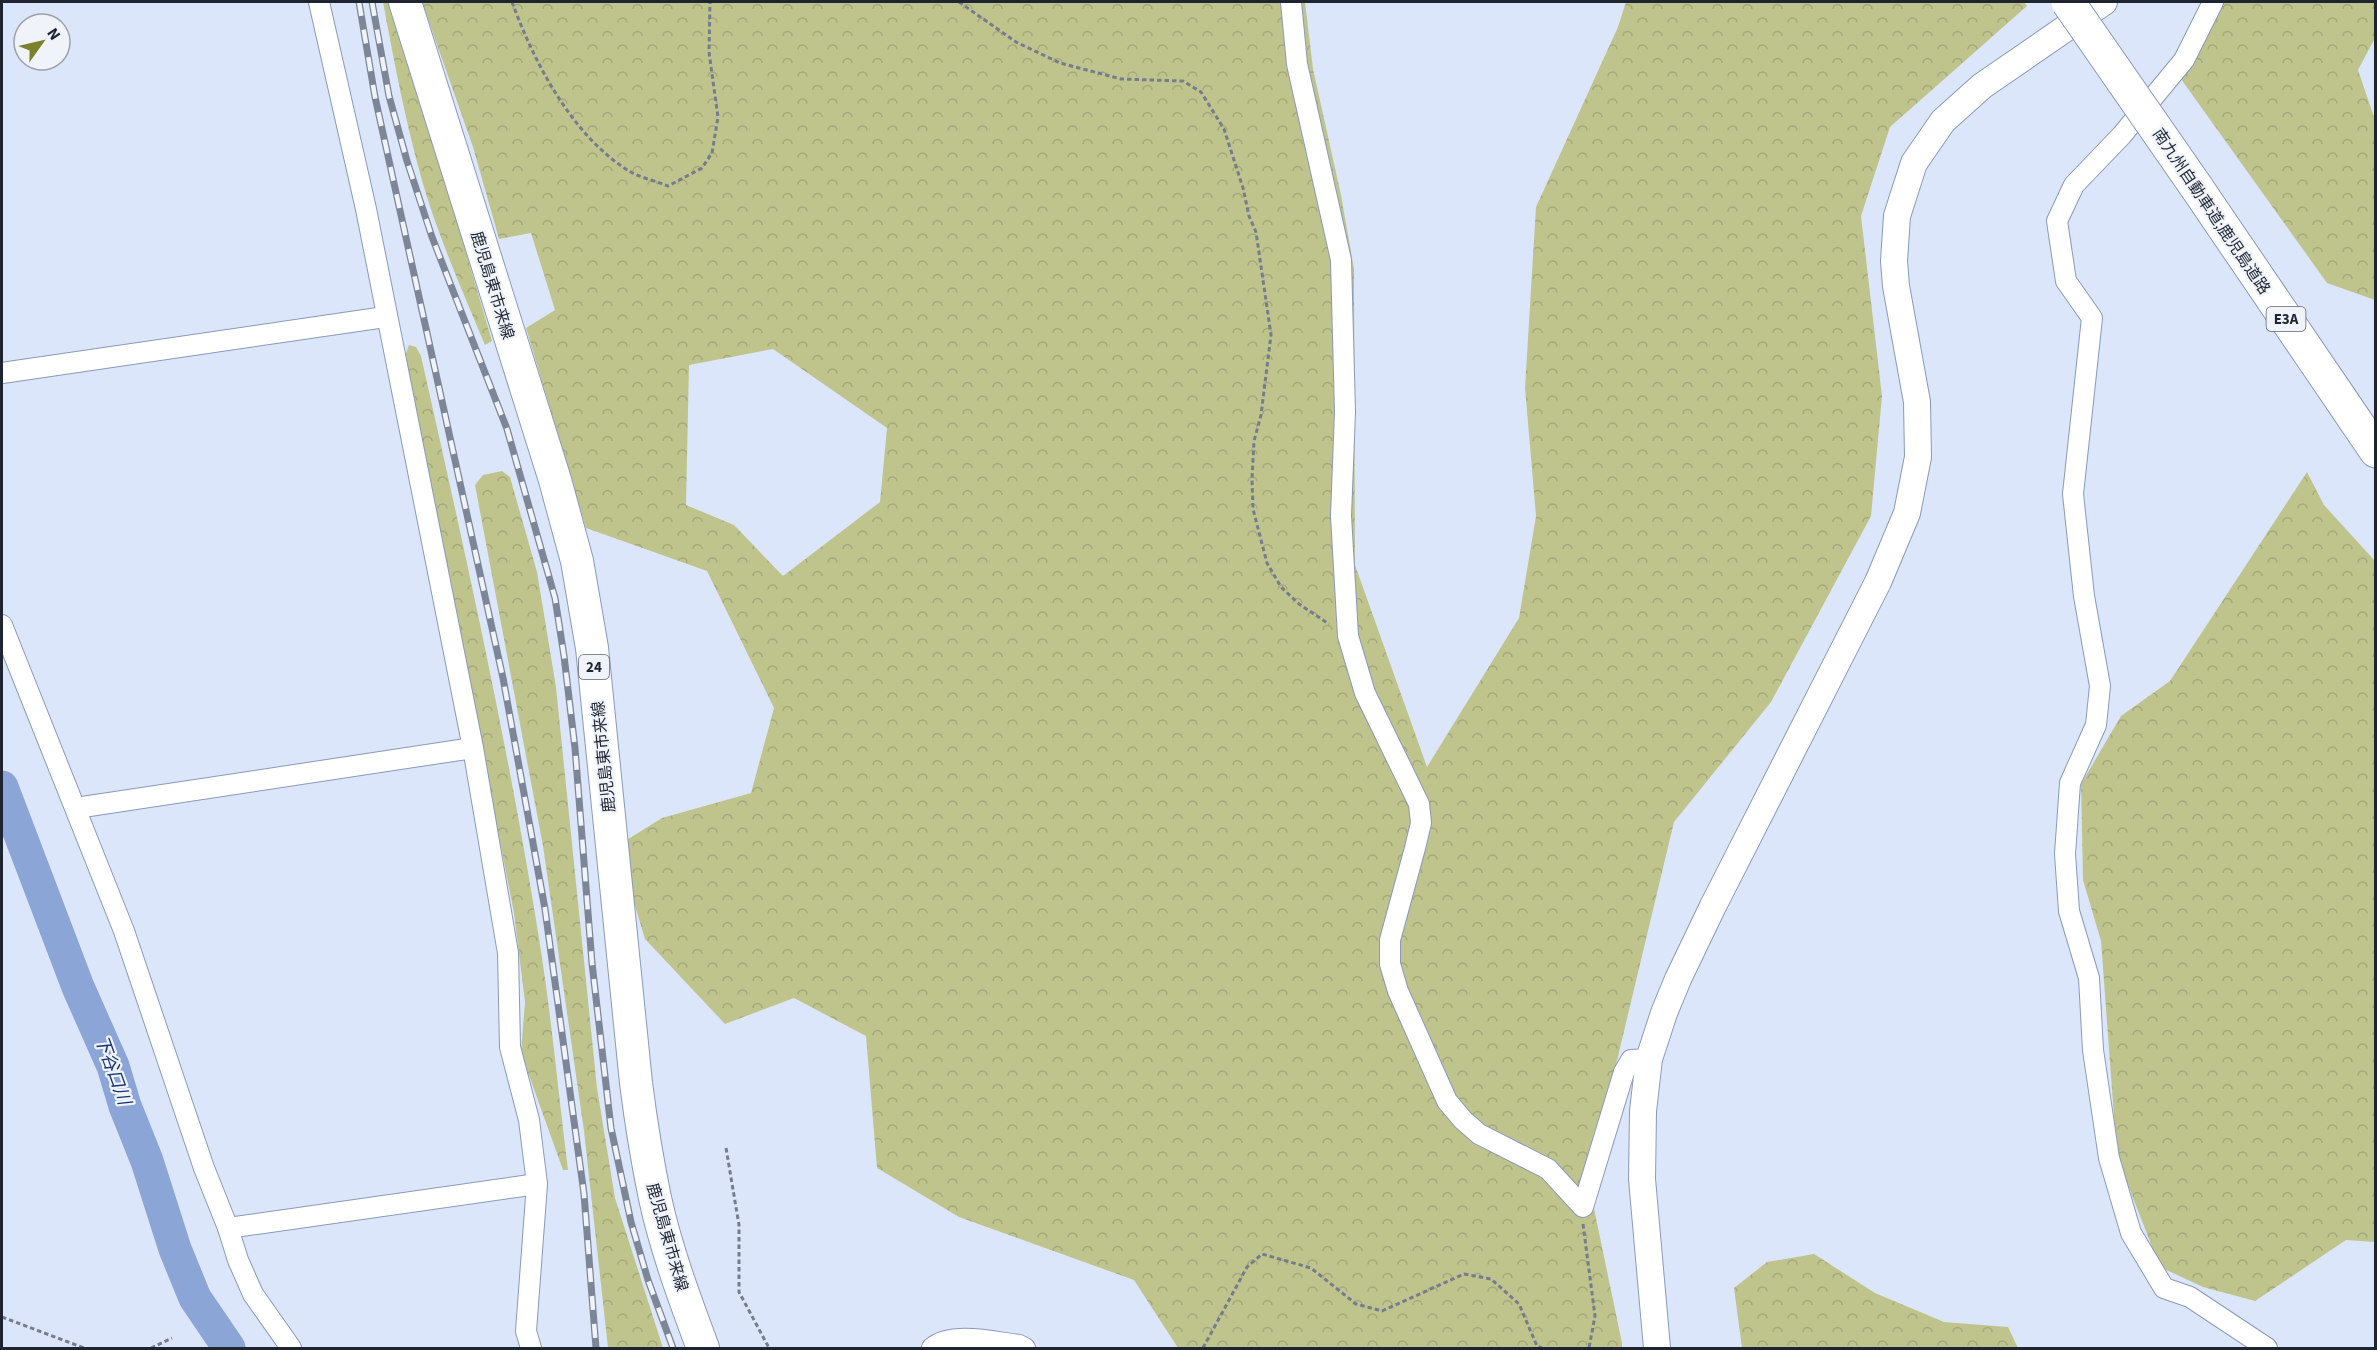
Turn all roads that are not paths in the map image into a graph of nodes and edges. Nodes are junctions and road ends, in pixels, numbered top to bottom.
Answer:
1 (319, 2) edge
2 (405, 2) edge
3 (1291, 2) edge
4 (2068, 2) edge
5 (2104, 2) edge
6 (2213, 2) edge
7 (386, 317) junction
8 (2, 373) edge
9 (2376, 451) edge
10 (2, 625) edge
11 (473, 748) junction
12 (76, 808) junction
13 (1650, 1059) junction
14 (537, 1184) junction
15 (228, 1228) junction
16 (291, 1348) edge
17 (531, 1348) edge
18 (703, 1348) edge
19 (932, 1348) edge
20 (1025, 1348) edge
21 (1657, 1348) edge
22 (2267, 1348) edge

1 - 7 street
2 - 18 main road, 鹿児島東市来線 / 24
3 - 13 street
4 - 9 highway, 南九州自動車道;鹿児島道路 / E3A, bridge
5 - 13 street
6 - 22 street
7 - 8 street
7 - 11 street
10 - 12 street
11 - 12 street
11 - 14 street
12 - 15 street
13 - 21 street
14 - 15 street
14 - 17 street
15 - 16 street
19 - 20 street

